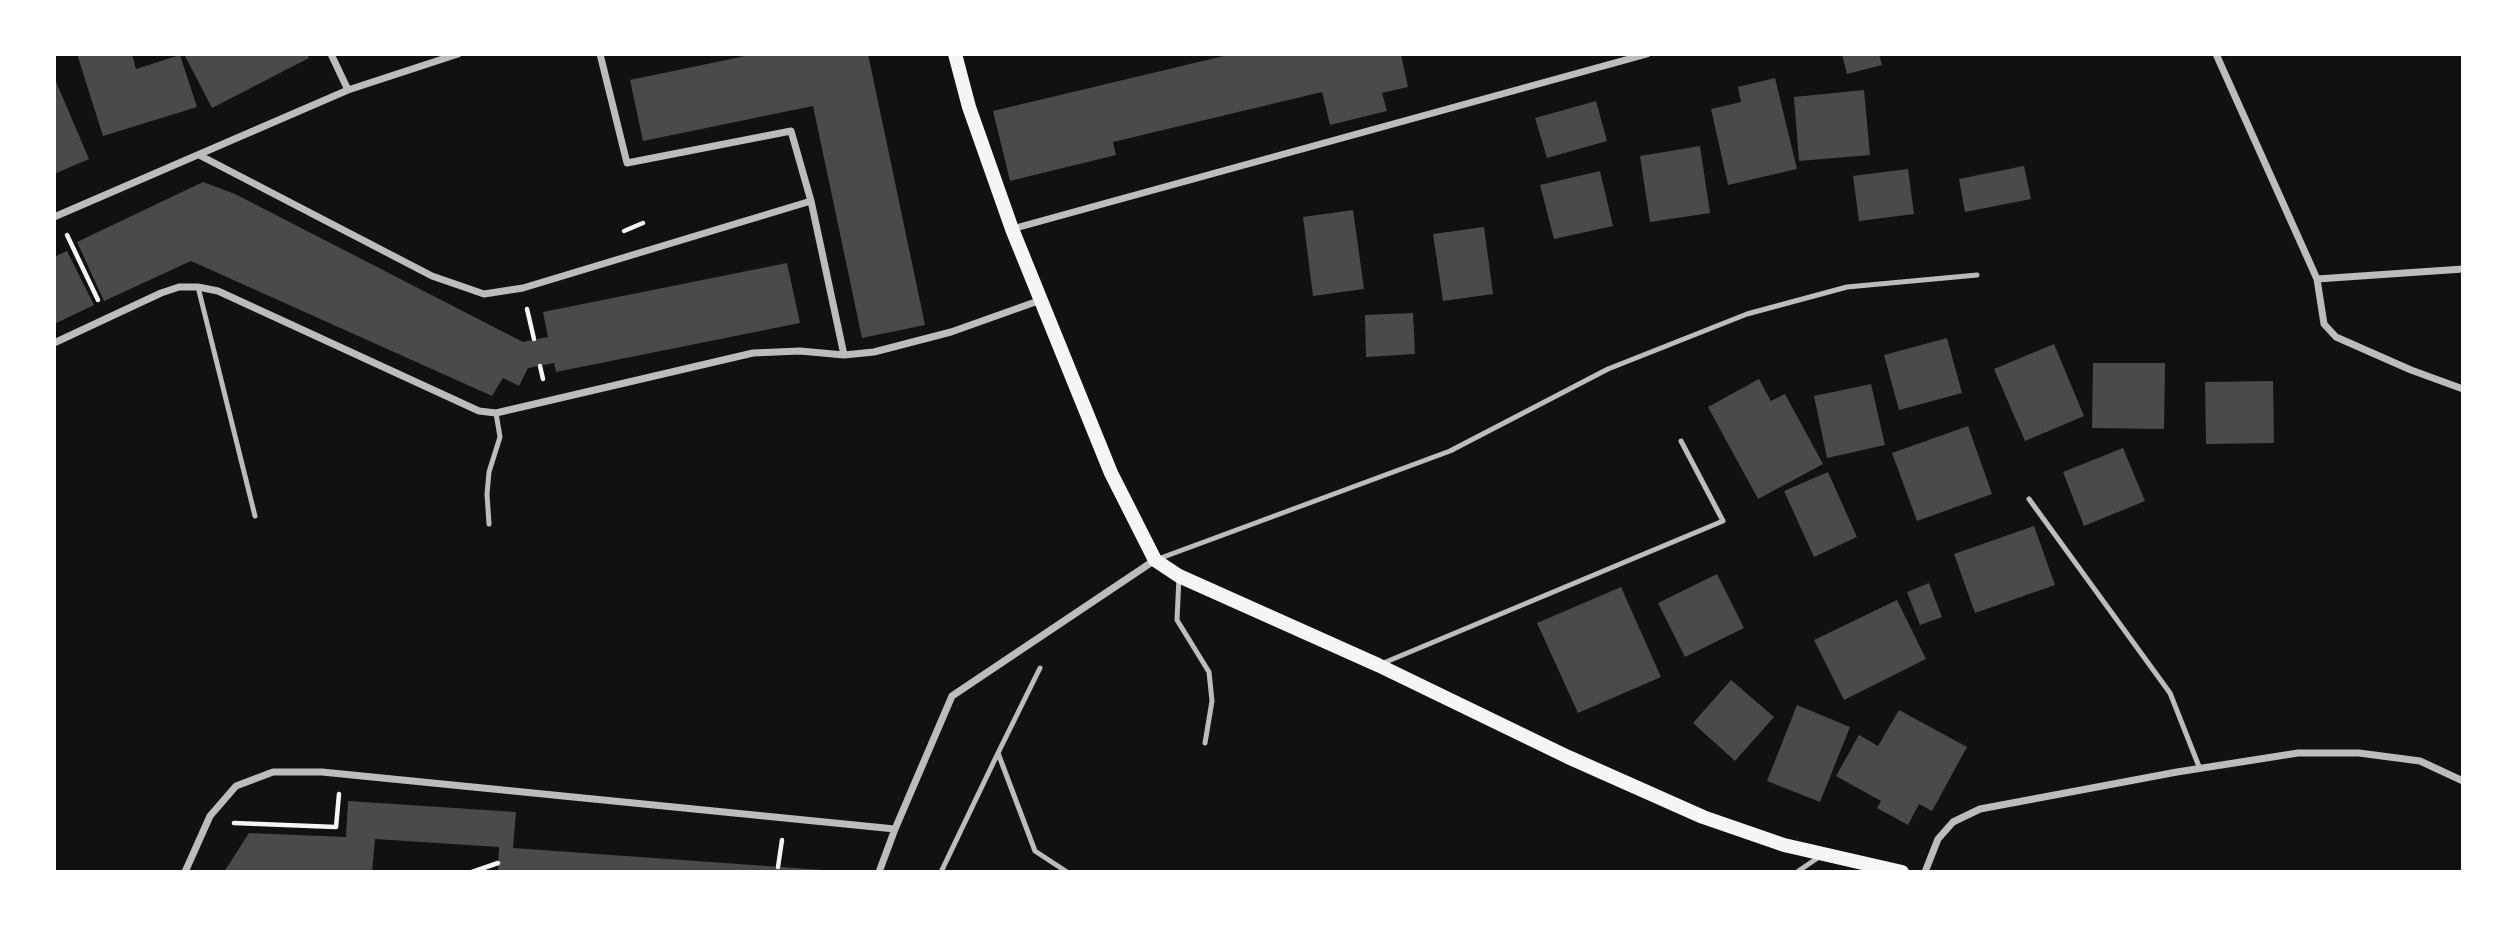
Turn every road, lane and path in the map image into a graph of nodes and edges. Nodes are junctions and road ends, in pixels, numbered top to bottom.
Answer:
1 (331, 54) edge
2 (458, 54) edge
3 (600, 54) edge
4 (955, 54) edge
5 (1647, 54) edge
6 (2216, 54) edge
7 (348, 90) junction
8 (199, 155) junction
9 (811, 201) junction
10 (56, 216) edge
11 (1012, 229) junction
12 (2463, 269) edge
13 (1977, 275) dead end
14 (2317, 279) junction
15 (198, 287) junction
16 (523, 288) junction
17 (1041, 300) junction
18 (106, 318) junction
19 (534, 339) dead end
20 (54, 343) edge
21 (844, 355) junction
22 (540, 366) dead end
23 (543, 380) dead end
24 (2463, 388) edge
25 (496, 413) junction
26 (1681, 441) dead end
27 (2029, 499) dead end
28 (255, 516) dead end
29 (489, 524) dead end
30 (1155, 560) junction
31 (1179, 576) junction
32 (1378, 665) junction
33 (1040, 668) dead end
34 (1205, 743) dead end
35 (998, 753) junction
36 (2200, 769) junction
37 (2463, 781) edge
38 (339, 790) dead end
39 (227, 823) dead end
40 (895, 829) junction
41 (1825, 853) junction
42 (498, 863) dead end
43 (185, 872) edge
44 (472, 872) edge
45 (879, 872) edge
46 (941, 872) edge
47 (1067, 872) edge
48 (1797, 872) edge
49 (1902, 872) edge
50 (1925, 872) edge

1 - 7 street
2 - 7 street
3 - 9 street
4 - 11 main road
5 - 11 street
6 - 14 street
7 - 8 street
8 - 10 street
8 - 16 street
9 - 16 street
9 - 21 street
10 - 18 path
11 - 17 main road
12 - 14 street
13 - 30 lane
14 - 24 street
15 - 18 street
15 - 25 street
15 - 28 lane
16 - 19 path
17 - 21 street
17 - 30 main road
18 - 20 street
21 - 25 street
22 - 23 path
25 - 29 lane
26 - 32 lane
27 - 36 lane
30 - 31 main road
30 - 40 street
31 - 32 main road
31 - 34 lane
32 - 41 main road
33 - 35 lane
35 - 46 lane
35 - 47 lane
36 - 37 street
36 - 50 street
38 - 39 path
40 - 43 street
40 - 45 street
41 - 48 lane
41 - 49 main road
42 - 44 path

